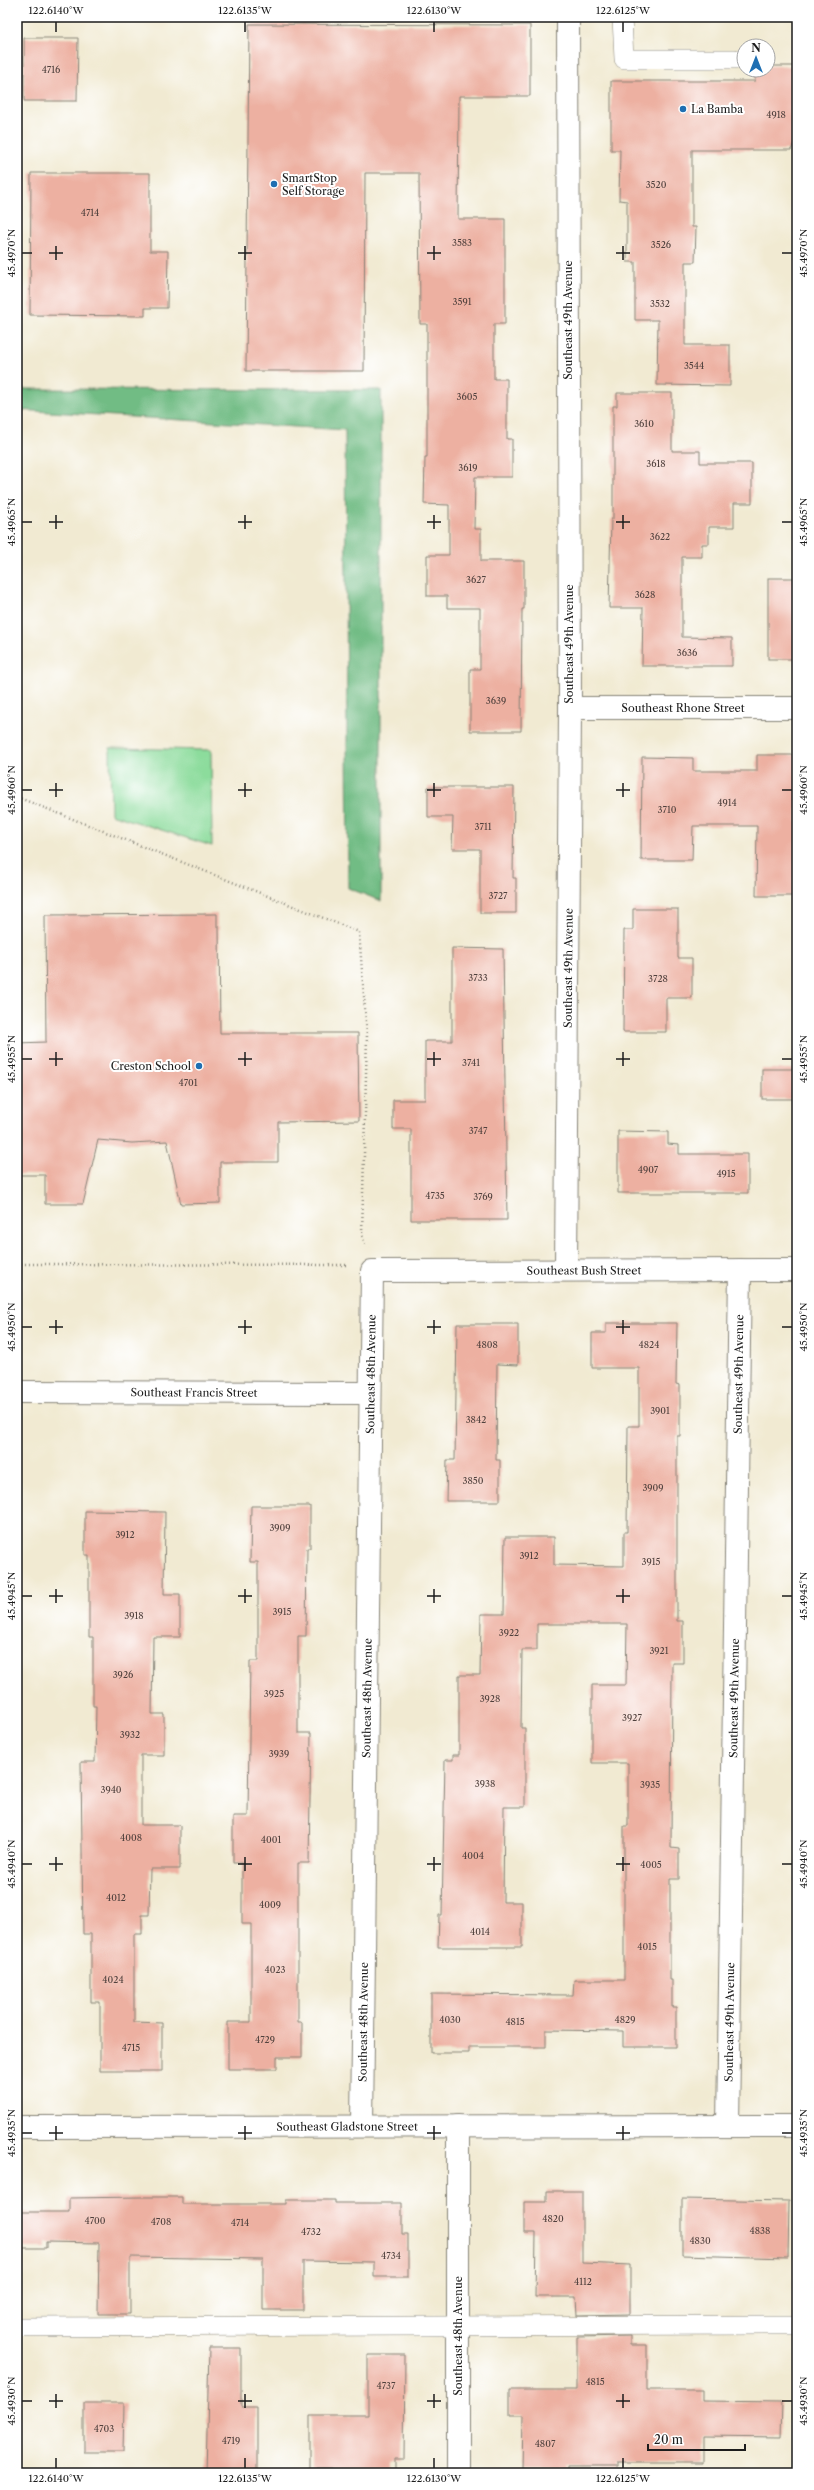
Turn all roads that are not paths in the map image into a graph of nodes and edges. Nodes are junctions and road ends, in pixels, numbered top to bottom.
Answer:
1 (568, 17) edge
2 (622, 17) edge
3 (735, 59) dead end
4 (570, 708) junction
5 (797, 708) edge
6 (566, 1270) junction
7 (740, 1270) junction
8 (797, 1270) edge
9 (372, 1271) joint
10 (17, 1392) edge
11 (370, 1393) junction
12 (362, 2126) junction
13 (458, 2126) junction
14 (728, 2126) junction
15 (797, 2126) edge
16 (17, 2127) edge
17 (458, 2326) junction
18 (797, 2326) edge
19 (17, 2328) edge
20 (458, 2473) edge

1 - 4 street, Southeast 49th Avenue
2 - 3 lane
4 - 5 street, Southeast Rhone Street
4 - 6 street, Southeast 49th Avenue
6 - 7 street, Southeast Bush Street
6 - 9 street, Southeast Bush Street
7 - 8 street, Southeast Bush Street
7 - 14 street, Southeast 49th Avenue
9 - 11 street, Southeast 48th Avenue
10 - 11 street, Southeast Francis Street
11 - 12 street, Southeast 48th Avenue
12 - 13 street, Southeast Gladstone Street
12 - 16 street, Southeast Gladstone Street
13 - 14 street, Southeast Gladstone Street
13 - 17 street, Southeast 48th Avenue
14 - 15 street, Southeast Gladstone Street
17 - 18 lane
17 - 19 lane
17 - 20 street, Southeast 48th Avenue

